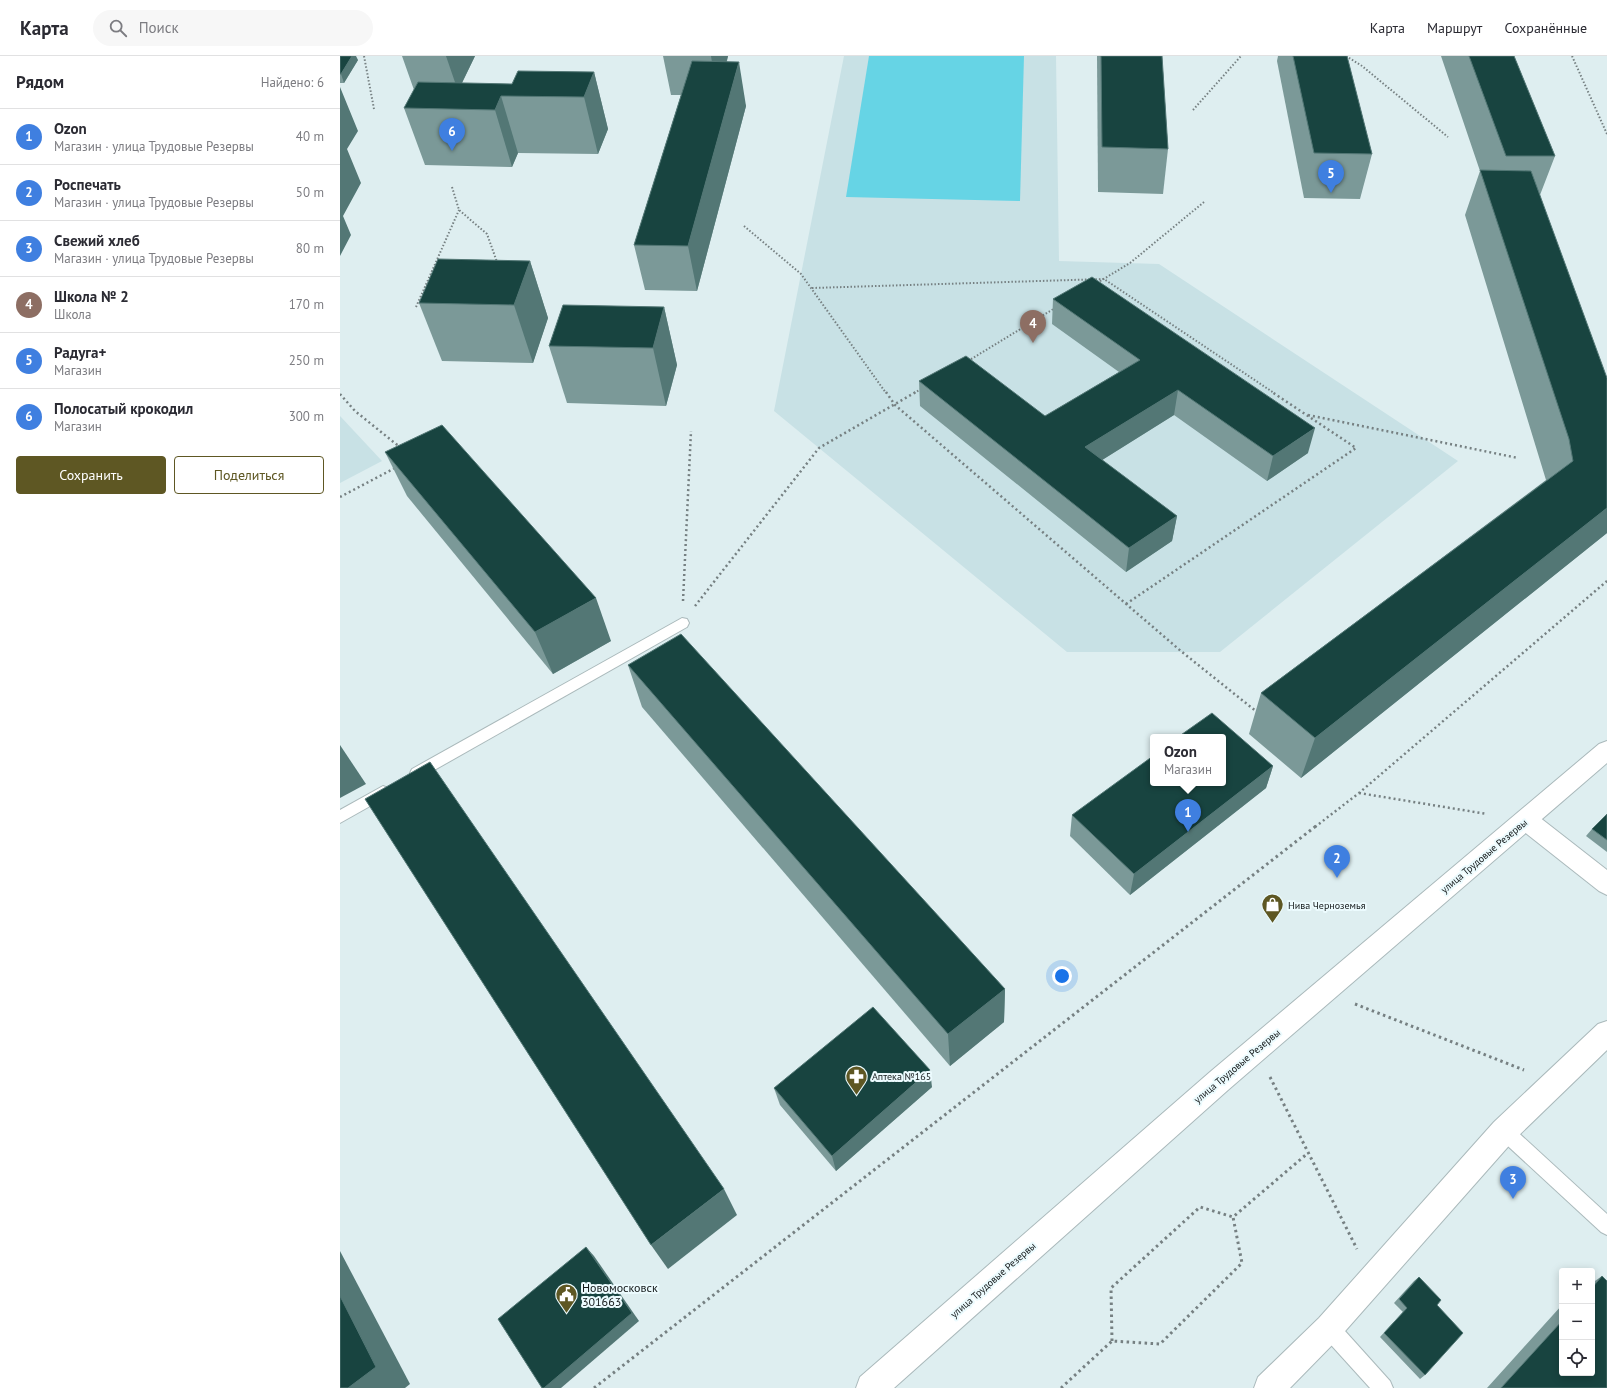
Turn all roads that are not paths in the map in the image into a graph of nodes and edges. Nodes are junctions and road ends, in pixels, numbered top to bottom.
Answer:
1 (682, 623) road end
2 (1607, 750) edge
3 (340, 817) edge
4 (1526, 820) junction
5 (1607, 884) edge
6 (1607, 1033) edge
7 (1504, 1131) junction
8 (1607, 1226) edge
9 (1329, 1328) junction
10 (871, 1388) edge
11 (1269, 1388) edge
12 (1383, 1388) edge

1 - 3 lane
2 - 4 street, улица Трудовые Резервы
4 - 5 street
4 - 10 street, улица Трудовые Резервы
6 - 7 street
7 - 8 lane
7 - 9 street
9 - 11 street
9 - 12 lane

